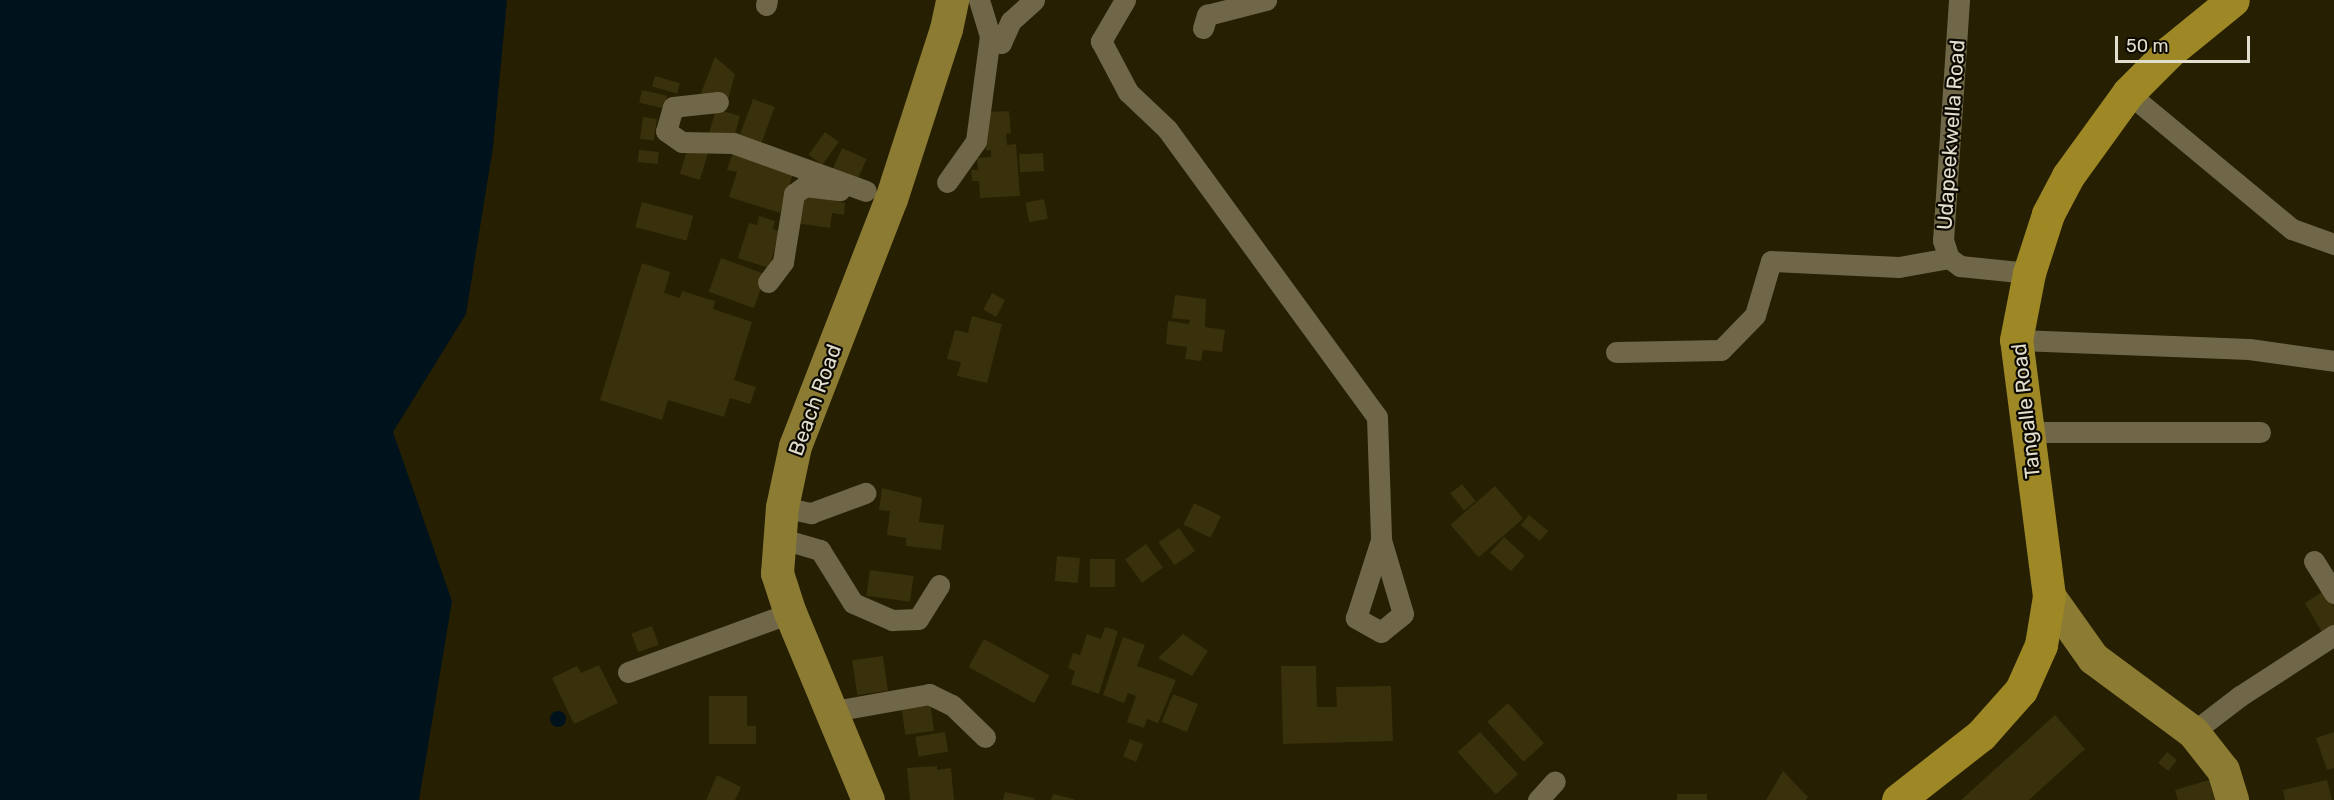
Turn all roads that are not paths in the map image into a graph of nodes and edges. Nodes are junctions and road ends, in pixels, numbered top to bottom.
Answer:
1 (952, 0) edge
2 (979, 0) edge
3 (1034, 0) edge
4 (1125, 0) edge
5 (1266, 0) edge
6 (1959, 0) edge
7 (2233, 0) edge
8 (1203, 28) dead end
9 (990, 36) junction
10 (2128, 93) junction
11 (718, 102) dead end
12 (947, 182) dead end
13 (878, 195) junction
14 (2334, 244) edge
15 (1949, 258) junction
16 (2029, 273) junction
17 (768, 282) dead end
18 (2016, 340) junction
19 (1616, 352) dead end
20 (2334, 361) edge
21 (2026, 432) junction
22 (2260, 432) dead end
23 (866, 493) dead end
24 (780, 522) junction
25 (1381, 540) dead end
26 (2314, 561) dead end
27 (939, 585) dead end
28 (2334, 593) edge
29 (2049, 596) junction
30 (790, 614) junction
31 (2334, 635) edge
32 (628, 672) dead end
33 (834, 711) junction
34 (2193, 732) junction
35 (985, 737) dead end
36 (1556, 781) dead end
37 (868, 800) edge
38 (1538, 800) edge
39 (1898, 800) edge
40 (2232, 800) edge

1 - 13 main road, Beach Road
2 - 9 street
3 - 9 street
4 - 25 street
5 - 8 street
6 - 15 street, Udapeekwella Road
7 - 10 highway, Tangalle Road
9 - 12 street
10 - 14 street
10 - 16 highway, Tangalle Road
11 - 13 street
13 - 17 street
13 - 24 main road, Beach Road
15 - 16 street, Udapeekwella Road
15 - 19 street
16 - 18 highway, Tangalle Road
18 - 20 street
18 - 21 highway, Tangalle Road
21 - 22 street
21 - 29 highway, Tangalle Road
23 - 24 street
24 - 27 street
24 - 30 main road, Beach Road
26 - 28 street
29 - 34 main road
29 - 39 highway, Tangalle Road
30 - 32 street
30 - 33 main road, Beach Road
31 - 34 street
33 - 35 street
33 - 37 main road, Beach Road
34 - 40 main road
36 - 38 street

